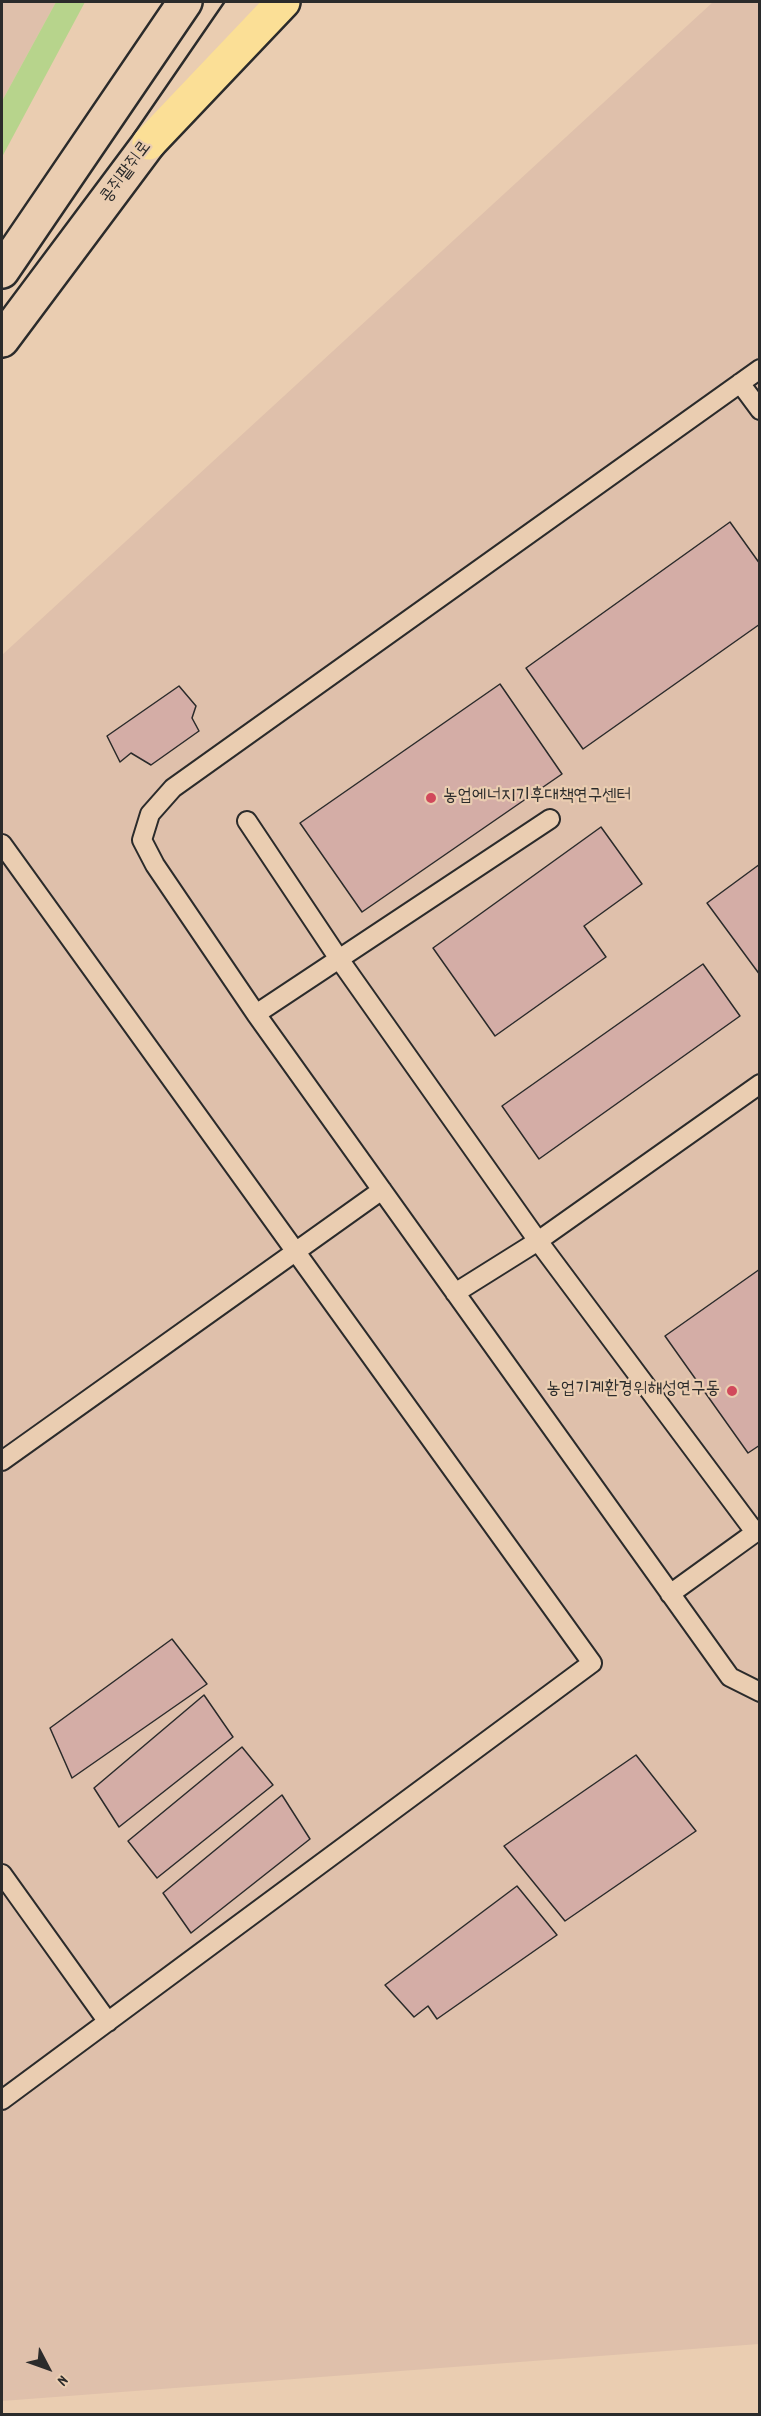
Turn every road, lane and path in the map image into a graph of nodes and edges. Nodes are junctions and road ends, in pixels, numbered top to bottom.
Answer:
1 (185, 2) edge
2 (246, 2) edge
3 (283, 2) edge
4 (149, 143) junction
5 (2, 271) edge
6 (2, 340) edge
7 (759, 369) edge
8 (740, 383) junction
9 (759, 410) edge
10 (550, 819) dead end
11 (248, 821) dead end
12 (2, 844) edge
13 (339, 959) junction
14 (256, 1014) junction
15 (759, 1084) edge
16 (382, 1190) junction
17 (538, 1241) junction
18 (295, 1253) junction
19 (455, 1293) junction
20 (2, 1461) edge
21 (757, 1531) edge
22 (670, 1594) junction
23 (759, 1692) edge
24 (2, 1874) edge
25 (108, 2022) junction
26 (2, 2100) edge

1 - 5 main road
2 - 4 main road, 콩쥐팥쥐로
3 - 4 highway
4 - 6 main road, 콩쥐팥쥐로
7 - 8 lane
8 - 9 lane
8 - 14 lane
10 - 13 lane
11 - 13 lane
12 - 18 lane
13 - 14 lane
13 - 17 lane
14 - 16 lane
15 - 17 lane
16 - 18 lane
16 - 19 lane
17 - 19 lane
17 - 21 lane
18 - 20 lane
18 - 25 lane
19 - 22 lane
21 - 22 lane
22 - 23 lane
24 - 25 lane
25 - 26 lane

